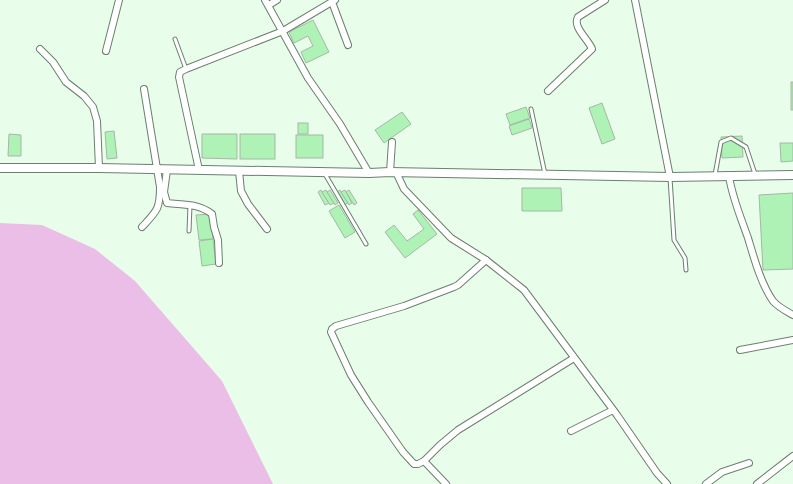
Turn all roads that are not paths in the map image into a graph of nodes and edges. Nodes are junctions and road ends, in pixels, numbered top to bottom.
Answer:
1 (119, 0) edge
2 (277, 0) edge
3 (605, 0) edge
4 (635, 0) edge
5 (334, 1) edge
6 (267, 3) edge
7 (283, 31) junction
8 (175, 39) dead end
9 (348, 45) dead end
10 (40, 49) dead end
11 (106, 51) dead end
12 (186, 69) junction
13 (144, 89) dead end
14 (548, 91) dead end
15 (531, 109) dead end
16 (392, 142) dead end
17 (0, 168) edge
18 (99, 168) junction
19 (158, 169) junction
20 (167, 170) junction
21 (198, 170) junction
22 (239, 171) junction
23 (324, 172) junction
24 (393, 172) junction
25 (368, 173) junction
26 (546, 175) junction
27 (793, 175) edge
28 (714, 176) junction
29 (729, 176) junction
30 (755, 176) junction
31 (670, 177) junction
32 (190, 204) junction
33 (142, 227) dead end
34 (268, 229) dead end
35 (189, 231) dead end
36 (366, 244) dead end
37 (486, 260) junction
38 (219, 263) dead end
39 (686, 270) dead end
40 (793, 315) edge
41 (793, 340) edge
42 (740, 350) dead end
43 (574, 358) junction
44 (613, 410) junction
45 (571, 431) dead end
46 (793, 456) edge
47 (424, 461) junction
48 (749, 463) dead end
49 (657, 473) junction
50 (446, 484) edge
51 (659, 484) edge
52 (667, 484) edge
53 (706, 484) edge
54 (757, 484) edge

1 - 11 street
2 - 6 street
3 - 14 street
4 - 31 street
5 - 7 street
5 - 9 street
6 - 7 street
7 - 12 street
7 - 25 street
8 - 12 lane
10 - 18 street
12 - 21 street
13 - 19 street
15 - 26 lane
16 - 24 street
17 - 18 street
18 - 19 street
19 - 20 street
19 - 33 street
20 - 21 street
20 - 32 street
21 - 22 street
22 - 23 street
22 - 34 street
23 - 25 street
23 - 36 lane
24 - 25 street
24 - 26 street
24 - 37 street
26 - 31 street
27 - 30 street
28 - 29 street
28 - 30 lane
28 - 31 street
29 - 30 street
29 - 40 street
31 - 39 lane
32 - 35 lane
32 - 38 street
37 - 43 street
37 - 47 street
41 - 42 street
43 - 44 street
43 - 47 street
44 - 45 street
44 - 49 street
46 - 54 street
47 - 50 street
48 - 53 street
49 - 51 street
49 - 52 street

